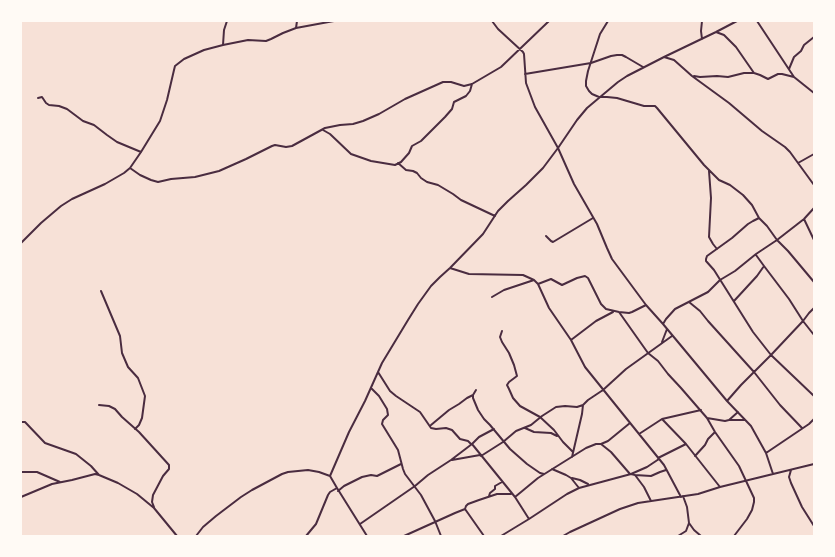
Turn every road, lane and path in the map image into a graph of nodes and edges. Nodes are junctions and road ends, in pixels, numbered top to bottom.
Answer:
1 (227, 21) edge
2 (298, 21) edge
3 (334, 21) edge
4 (492, 21) edge
5 (549, 21) edge
6 (608, 21) edge
7 (702, 21) edge
8 (737, 21) edge
9 (757, 21) edge
10 (296, 28) junction
11 (716, 32) junction
12 (814, 37) edge
13 (702, 39) junction
14 (223, 45) junction
15 (520, 49) junction
16 (664, 56) junction
17 (591, 63) junction
18 (643, 67) junction
19 (789, 69) junction
20 (754, 73) junction
21 (525, 74) junction
22 (692, 76) junction
23 (794, 77) junction
24 (472, 84) junction
25 (814, 92) edge
26 (599, 97) junction
27 (38, 98) dead end
28 (323, 130) junction
29 (558, 148) junction
30 (141, 152) junction
31 (814, 154) edge
32 (398, 163) junction
33 (798, 163) junction
34 (130, 168) junction
35 (709, 170) junction
36 (814, 185) edge
37 (814, 208) edge
38 (495, 216) junction
39 (593, 218) junction
40 (759, 218) junction
41 (804, 219) junction
42 (546, 236) dead end
43 (778, 240) junction
44 (814, 240) edge
45 (21, 243) edge
46 (717, 249) junction
47 (756, 254) junction
48 (764, 266) junction
49 (450, 268) junction
50 (534, 280) junction
51 (720, 280) junction
52 (814, 282) edge
53 (538, 284) junction
54 (101, 291) dead end
55 (492, 297) dead end
56 (734, 301) junction
57 (689, 302) junction
58 (646, 305) junction
59 (814, 308) edge
60 (614, 311) junction
61 (619, 312) junction
62 (803, 321) junction
63 (663, 324) junction
64 (667, 329) junction
65 (502, 331) dead end
66 (814, 335) edge
67 (673, 336) junction
68 (571, 340) junction
69 (662, 343) junction
70 (648, 353) junction
71 (771, 355) junction
72 (378, 372) junction
73 (754, 372) junction
74 (370, 388) junction
75 (476, 390) dead end
76 (603, 390) junction
77 (473, 394) junction
78 (814, 396) edge
79 (727, 401) junction
80 (583, 404) junction
81 (99, 405) dead end
82 (701, 410) junction
83 (738, 412) junction
84 (540, 417) junction
85 (707, 418) junction
86 (662, 419) junction
87 (814, 419) edge
88 (729, 420) junction
89 (745, 420) junction
90 (21, 422) edge
91 (630, 423) junction
92 (430, 426) junction
93 (525, 428) junction
94 (802, 428) junction
95 (135, 429) junction
96 (494, 429) junction
97 (715, 432) junction
98 (639, 434) junction
99 (559, 436) junction
100 (503, 442) junction
101 (472, 444) junction
102 (601, 444) junction
103 (686, 444) junction
104 (573, 452) junction
105 (766, 453) junction
106 (481, 456) junction
107 (695, 456) junction
108 (572, 457) junction
109 (658, 458) junction
110 (451, 460) junction
111 (401, 464) junction
112 (814, 464) edge
113 (552, 469) junction
114 (666, 470) junction
115 (791, 470) junction
116 (21, 472) edge
117 (99, 474) junction
118 (544, 474) junction
119 (631, 474) junction
120 (773, 474) junction
121 (635, 475) junction
122 (330, 476) junction
123 (571, 478) junction
124 (745, 481) junction
125 (62, 482) junction
126 (502, 482) junction
127 (590, 485) junction
128 (415, 486) junction
129 (720, 487) junction
130 (579, 488) junction
131 (337, 489) junction
132 (511, 494) junction
133 (489, 496) junction
134 (21, 497) edge
135 (515, 497) junction
136 (682, 497) junction
137 (651, 501) junction
138 (154, 508) junction
139 (465, 509) junction
140 (529, 519) junction
141 (435, 522) junction
142 (689, 523) junction
143 (360, 524) junction
144 (814, 526) edge
145 (570, 532) junction
146 (177, 536) edge
147 (196, 536) edge
148 (306, 536) edge
149 (367, 536) edge
150 (404, 536) edge
151 (441, 536) edge
152 (484, 536) edge
153 (501, 536) edge
154 (563, 536) edge
155 (573, 536) edge
156 (678, 536) edge
157 (701, 536) edge
158 (734, 536) edge

1 - 14 street
2 - 10 street
3 - 10 street
4 - 15 street
5 - 15 street
6 - 17 street
7 - 13 street
8 - 11 street
9 - 19 street
10 - 14 street
11 - 13 street
11 - 20 street
12 - 19 street
13 - 16 street
14 - 30 street
15 - 21 street
15 - 24 street
16 - 18 street
16 - 22 street
17 - 18 street
17 - 21 street
17 - 26 street
18 - 26 street
19 - 23 street
20 - 22 street
20 - 23 street
21 - 29 street
22 - 33 street
23 - 25 street
24 - 28 street
24 - 32 street
26 - 29 street
26 - 35 street
27 - 30 street
28 - 32 street
28 - 34 street
29 - 38 street
29 - 39 street
30 - 34 street
31 - 33 street
32 - 38 street
33 - 36 street
34 - 45 street
35 - 40 street
35 - 46 street
37 - 41 street
38 - 49 street
39 - 42 street
39 - 58 street
40 - 43 street
40 - 46 street
41 - 43 street
41 - 44 street
43 - 47 street
43 - 52 street
46 - 51 street
47 - 48 street
47 - 51 street
48 - 56 street
48 - 62 street
49 - 50 street
49 - 72 street
50 - 53 street
50 - 55 street
51 - 56 street
51 - 57 street
53 - 60 street
53 - 68 street
54 - 95 street
56 - 71 street
57 - 63 street
57 - 73 street
58 - 61 street
58 - 63 street
59 - 62 street
60 - 61 street
60 - 68 street
61 - 70 street
62 - 66 street
62 - 71 street
63 - 64 street
64 - 67 street
64 - 69 street
65 - 84 street
67 - 69 street
67 - 79 street
68 - 76 street
69 - 70 street
70 - 76 street
70 - 82 street
71 - 73 street
71 - 78 street
72 - 74 street
72 - 92 street
73 - 79 street
73 - 94 street
74 - 111 street
74 - 122 street
75 - 77 street
76 - 80 street
76 - 91 street
77 - 92 street
77 - 96 street
79 - 83 street
80 - 84 street
80 - 104 street
81 - 95 street
82 - 85 street
82 - 86 street
83 - 88 street
83 - 89 street
84 - 93 street
84 - 99 street
85 - 88 street
85 - 97 street
86 - 98 street
86 - 103 street
87 - 94 street
88 - 89 street
89 - 105 street
90 - 117 street
91 - 98 street
91 - 102 street
92 - 101 street
93 - 99 street
93 - 100 street
94 - 105 street
95 - 138 street
96 - 100 street
96 - 101 street
97 - 107 street
97 - 124 street
98 - 109 street
99 - 104 street
100 - 106 street
100 - 118 street
101 - 106 street
101 - 110 street
102 - 108 street
102 - 119 street
103 - 107 street
103 - 109 street
104 - 108 street
105 - 120 street
106 - 110 street
106 - 126 street
107 - 129 street
108 - 113 street
109 - 114 street
109 - 119 street
110 - 128 street
111 - 128 street
111 - 131 street
112 - 115 street
113 - 118 street
113 - 123 street
114 - 121 street
114 - 136 street
115 - 120 street
115 - 144 street
116 - 125 street
117 - 125 street
117 - 138 street
118 - 135 street
119 - 121 street
119 - 127 street
120 - 124 street
121 - 137 street
122 - 131 street
122 - 147 street
123 - 127 street
123 - 130 street
124 - 129 street
124 - 158 street
125 - 134 street
126 - 132 street
126 - 133 street
127 - 130 street
128 - 141 street
128 - 143 street
129 - 136 street
130 - 140 street
131 - 143 street
131 - 148 street
132 - 133 street
132 - 135 street
133 - 139 street
135 - 140 street
136 - 137 street
136 - 142 street
137 - 145 street
138 - 146 street
139 - 141 street
139 - 152 street
140 - 153 street
141 - 150 street
141 - 151 street
142 - 156 street
142 - 157 street
143 - 149 street
145 - 154 street
145 - 155 street

